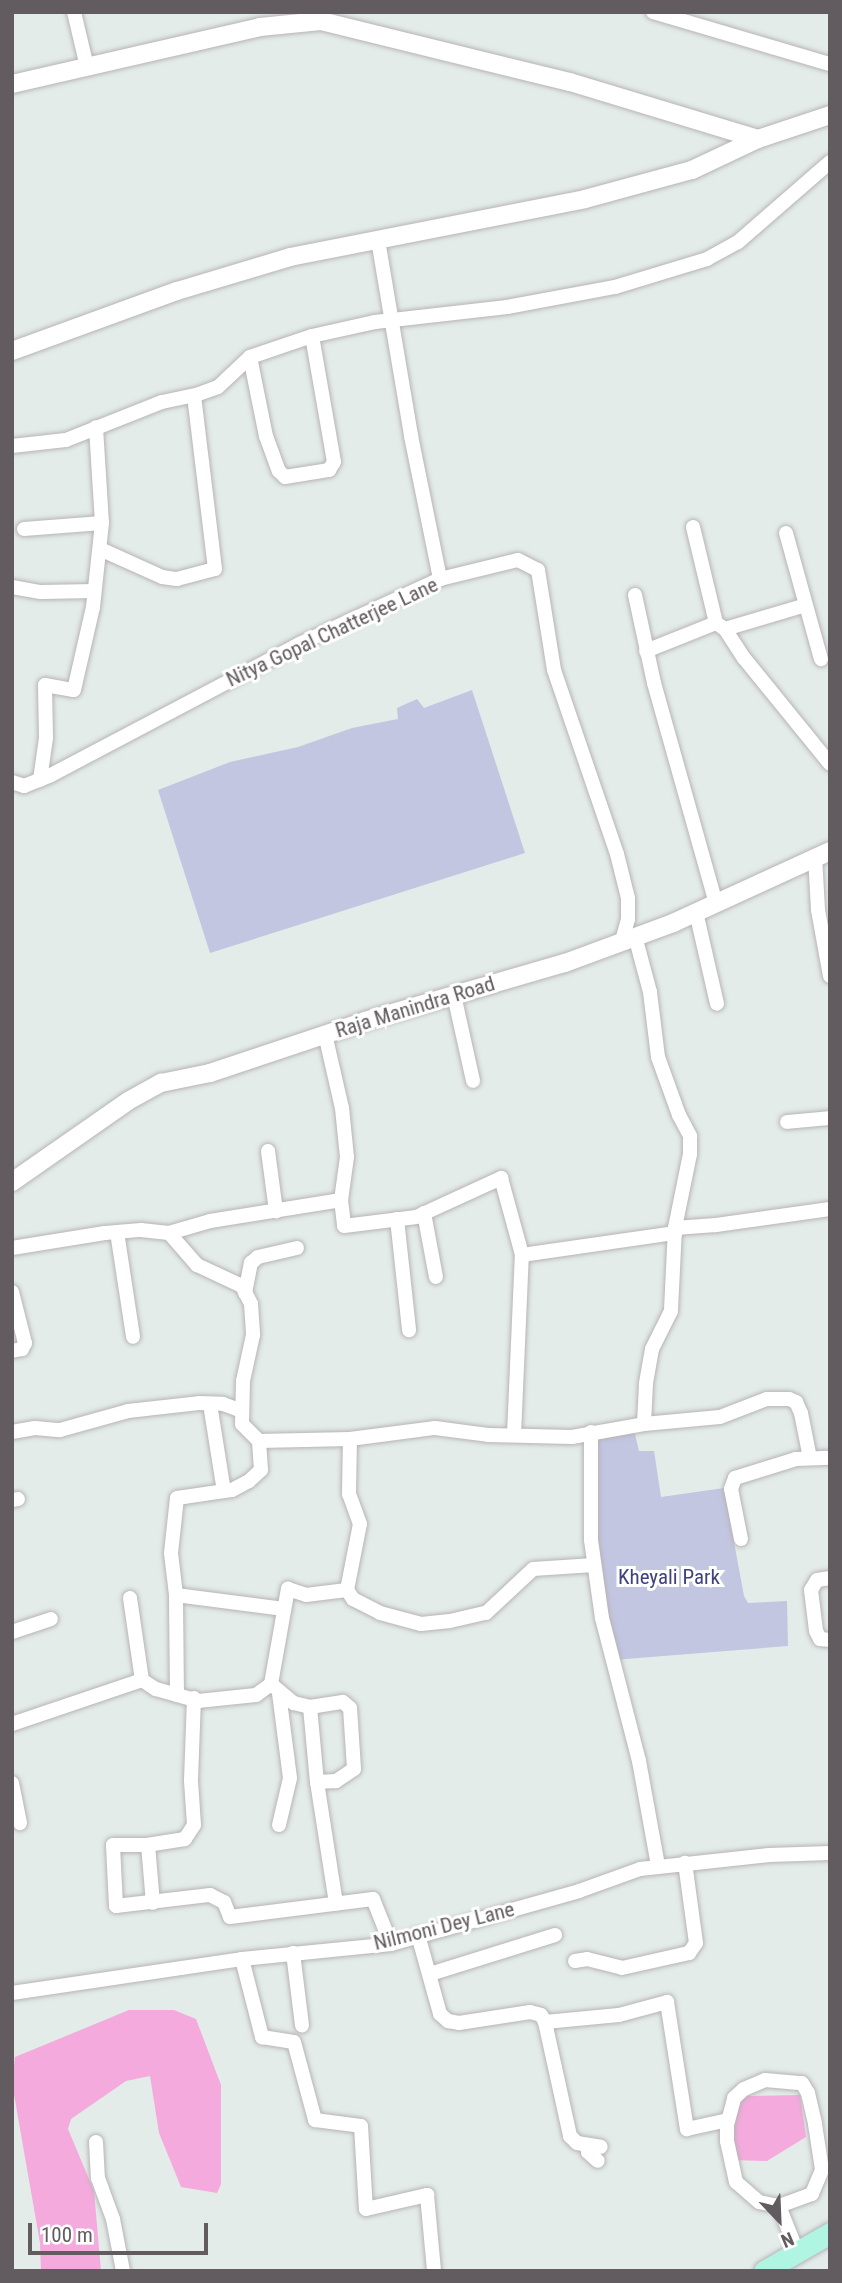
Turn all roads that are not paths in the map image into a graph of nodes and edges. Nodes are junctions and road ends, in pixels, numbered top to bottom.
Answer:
1 (74, 12) edge
2 (653, 12) edge
3 (830, 64) edge
4 (87, 67) junction
5 (12, 83) edge
6 (830, 114) edge
7 (758, 139) junction
8 (830, 162) edge
9 (378, 240) junction
10 (391, 320) junction
11 (312, 336) junction
12 (12, 351) edge
13 (250, 357) junction
14 (194, 396) junction
15 (96, 428) junction
16 (12, 446) edge
17 (102, 523) junction
18 (693, 527) dead end
19 (24, 529) dead end
20 (786, 533) dead end
21 (100, 549) junction
22 (440, 579) junction
23 (12, 587) edge
24 (94, 591) junction
25 (635, 595) dead end
26 (806, 605) junction
27 (721, 626) junction
28 (646, 651) junction
29 (821, 659) dead end
30 (830, 764) edge
31 (40, 780) junction
32 (12, 782) edge
33 (822, 853) edge
34 (716, 903) junction
35 (696, 912) junction
36 (629, 939) junction
37 (830, 976) edge
38 (454, 995) junction
39 (717, 1004) dead end
40 (325, 1034) junction
41 (473, 1081) dead end
42 (830, 1118) edge
43 (786, 1122) dead end
44 (268, 1151) dead end
45 (12, 1182) edge
46 (341, 1200) junction
47 (830, 1209) edge
48 (276, 1211) junction
49 (424, 1213) junction
50 (397, 1219) junction
51 (675, 1231) junction
52 (117, 1232) junction
53 (169, 1233) junction
54 (12, 1248) edge
55 (297, 1248) dead end
56 (522, 1255) junction
57 (436, 1276) dead end
58 (12, 1292) edge
59 (245, 1293) junction
60 (409, 1330) dead end
61 (133, 1337) dead end
62 (12, 1351) edge
63 (210, 1404) junction
64 (242, 1411) junction
65 (645, 1424) junction
66 (592, 1432) junction
67 (12, 1433) edge
68 (513, 1435) junction
69 (350, 1439) junction
70 (259, 1441) junction
71 (810, 1458) junction
72 (830, 1458) edge
73 (224, 1491) junction
74 (741, 1539) dead end
75 (594, 1565) junction
76 (830, 1578) edge
77 (346, 1590) junction
78 (176, 1595) junction
79 (130, 1598) dead end
80 (284, 1609) junction
81 (51, 1619) dead end
82 (12, 1632) edge
83 (830, 1640) edge
84 (142, 1680) junction
85 (275, 1688) junction
86 (177, 1695) junction
87 (194, 1698) junction
88 (310, 1707) junction
89 (12, 1724) edge
90 (317, 1782) junction
91 (12, 1783) edge
92 (20, 1823) dead end
93 (279, 1825) dead end
94 (148, 1845) junction
95 (830, 1853) edge
96 (685, 1863) junction
97 (658, 1866) junction
98 (153, 1903) junction
99 (336, 1904) junction
100 (418, 1936) junction
101 (555, 1936) dead end
102 (391, 1944) junction
103 (293, 1953) junction
104 (242, 1959) junction
105 (575, 1961) dead end
106 (430, 1974) junction
107 (12, 1993) edge
108 (545, 2022) junction
109 (302, 2025) dead end
110 (728, 2120) junction
111 (96, 2142) dead end
112 (595, 2151) dead end
113 (779, 2206) junction
114 (830, 2233) edge
115 (797, 2251) junction
116 (123, 2271) edge
117 (434, 2271) edge
118 (764, 2271) edge

1 - 4 street
2 - 3 street
4 - 5 street
4 - 7 street
6 - 7 street
7 - 9 street
8 - 10 street
9 - 10 street
9 - 12 street
10 - 11 street
10 - 22 street
11 - 13 street
11 - 13 street
13 - 14 street
14 - 15 street
14 - 21 street
15 - 16 street
15 - 17 street
17 - 19 street
17 - 21 street
18 - 27 street
20 - 26 street
21 - 24 street
22 - 31 street, Nitya Gopal Chatterjee Lane
22 - 36 street, Nitya Gopal Chatterjee Lane
23 - 24 street
24 - 31 street
25 - 28 street
26 - 27 street
26 - 29 street
27 - 28 street
27 - 30 street
28 - 34 street
31 - 32 street, Nitya Gopal Chatterjee Lane
33 - 34 street, Raja Manindra Road
33 - 37 street
34 - 35 street, Raja Manindra Road
35 - 36 street, Raja Manindra Road
35 - 39 street
36 - 38 street, Raja Manindra Road
36 - 51 street
38 - 40 street, Raja Manindra Road
38 - 41 street
40 - 45 street, Raja Manindra Road
40 - 46 street
42 - 43 street
44 - 48 street
46 - 48 street
46 - 50 street
47 - 51 street
48 - 53 street
49 - 50 street
49 - 56 street
49 - 57 street
50 - 60 street
51 - 56 street
51 - 65 street
52 - 53 street
52 - 54 street
52 - 61 street
53 - 59 street
55 - 59 street
56 - 68 street
58 - 62 street
59 - 64 street
63 - 64 street
63 - 67 street
63 - 73 street
64 - 70 street
65 - 66 street
65 - 71 street
66 - 68 street
66 - 75 street
68 - 69 street
69 - 70 street
69 - 77 street
70 - 73 street
71 - 72 street
71 - 74 street
73 - 78 street
75 - 77 street
75 - 97 street
76 - 83 street
77 - 80 street
78 - 80 street
78 - 86 street
79 - 84 street
80 - 85 street
81 - 82 street
84 - 86 street
84 - 89 street
85 - 87 street
85 - 88 street
85 - 93 street
86 - 87 street
87 - 94 street
88 - 90 street
88 - 90 street
90 - 99 street
91 - 92 street
94 - 98 street
94 - 98 street
95 - 96 street, Nilmoni Dey Lane
96 - 97 street, Nilmoni Dey Lane
96 - 105 street
97 - 100 street, Nilmoni Dey Lane
98 - 99 street
99 - 102 street
100 - 102 street, Nilmoni Dey Lane
100 - 106 street
101 - 106 street
102 - 103 street, Nilmoni Dey Lane
103 - 104 street, Nilmoni Dey Lane
103 - 109 street
104 - 107 street, Nilmoni Dey Lane
104 - 117 street
106 - 108 street
108 - 110 street
108 - 112 street
110 - 113 street
110 - 113 street
111 - 116 street
113 - 115 street
114 - 115 main road
115 - 118 main road

